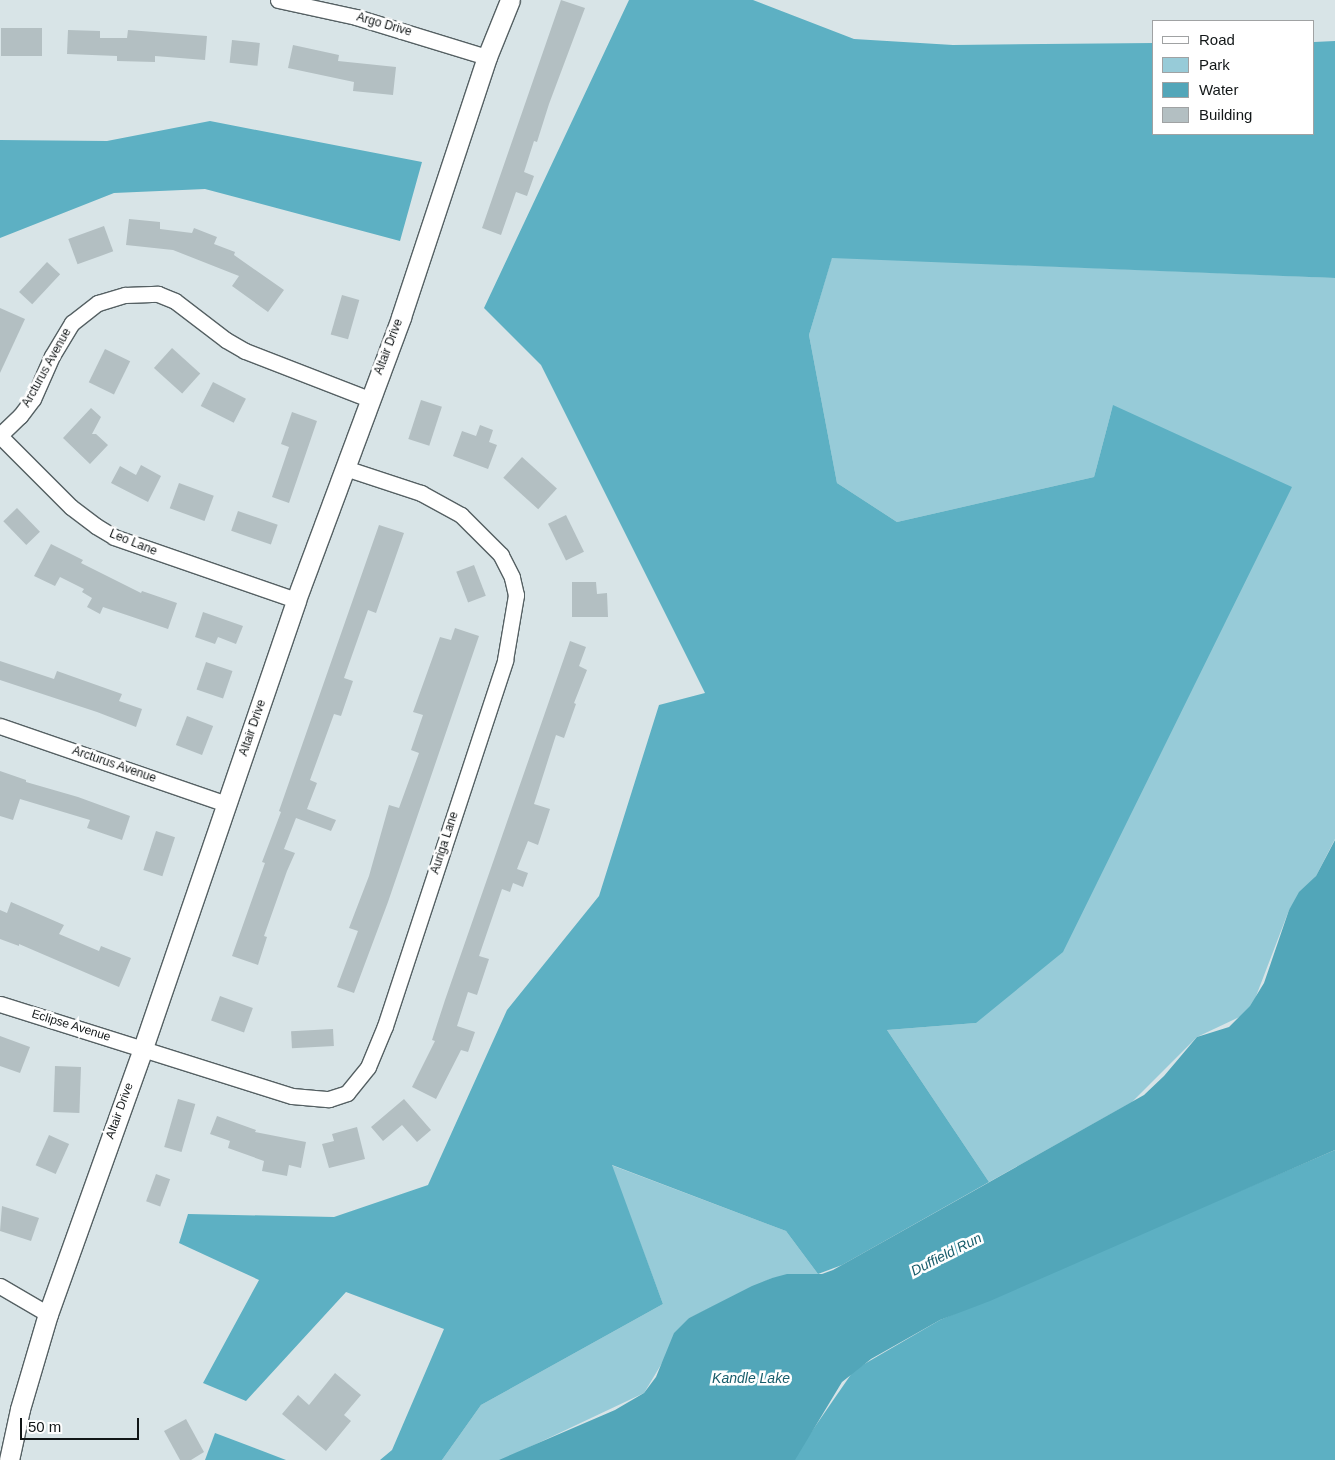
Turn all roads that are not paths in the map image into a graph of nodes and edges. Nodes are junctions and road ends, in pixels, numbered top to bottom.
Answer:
1 (278, 0) edge
2 (510, 0) edge
3 (487, 57) junction
4 (369, 399) junction
5 (0, 436) edge
6 (345, 468) junction
7 (296, 600) junction
8 (0, 726) edge
9 (227, 804) junction
10 (0, 1004) edge
11 (143, 1048) junction
12 (0, 1286) edge
13 (48, 1314) junction
14 (9, 1460) edge

1 - 3 street, Argo Drive
2 - 3 street, Altair Drive
3 - 4 street, Altair Drive
4 - 5 street, Arcturus Avenue
4 - 6 street, Altair Drive
5 - 7 street, Leo Lane
6 - 7 street, Altair Drive
6 - 11 street, Auriga Lane
7 - 9 street, Altair Drive
8 - 9 street, Arcturus Avenue
9 - 11 street, Altair Drive
10 - 11 street, Eclipse Avenue
11 - 13 street, Altair Drive
12 - 13 street
13 - 14 street, Altair Drive

